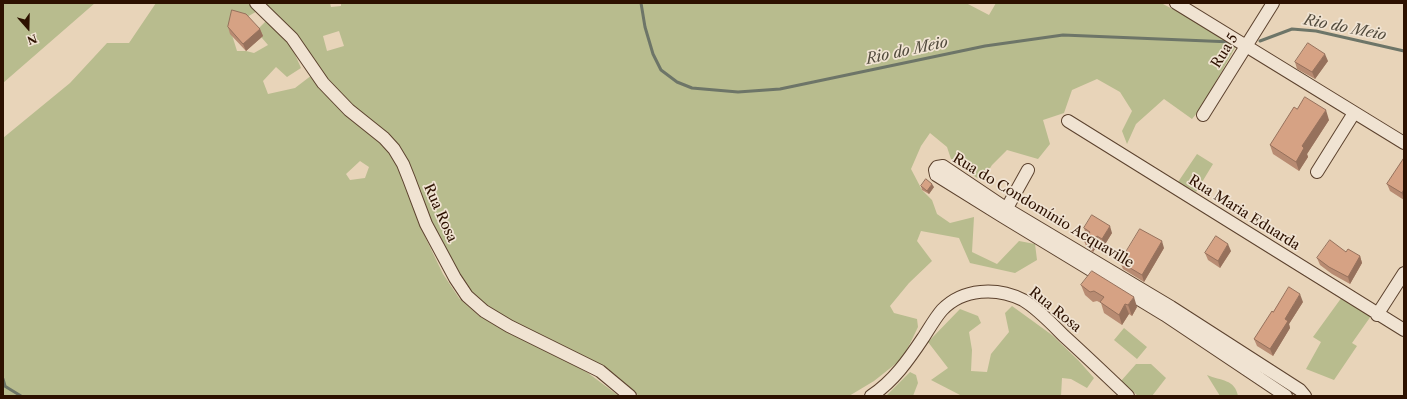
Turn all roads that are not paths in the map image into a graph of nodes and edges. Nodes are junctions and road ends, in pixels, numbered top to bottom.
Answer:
1 (256, 3) edge
2 (1176, 3) edge
3 (1273, 3) edge
4 (1246, 46) junction
5 (1354, 113) junction
6 (1203, 115) dead end
7 (1068, 121) dead end
8 (1404, 143) edge
9 (1028, 170) dead end
10 (1317, 172) dead end
11 (1005, 212) junction
12 (1404, 273) edge
13 (1378, 315) junction
14 (1404, 330) edge
15 (1248, 364) junction
16 (630, 396) edge
17 (871, 396) edge
18 (1128, 396) edge
19 (1286, 396) edge
20 (1305, 396) edge

1 - 16 street, Rua Rosa
2 - 4 street
3 - 4 street, Rua 5
4 - 5 street
4 - 6 street, Rua 5
5 - 8 street
5 - 10 street
7 - 13 street, Rua Maria Eduarda
9 - 11 street
11 - 11 street, Rua do Condomínio Acquaville
11 - 15 street, Rua do Condomínio Acquaville
12 - 13 street
13 - 14 street, Rua Maria Eduarda
15 - 19 street, Rua do Condomínio Acquaville
15 - 20 street, Rua do Condomínio Acquaville
17 - 18 street, Rua Rosa

